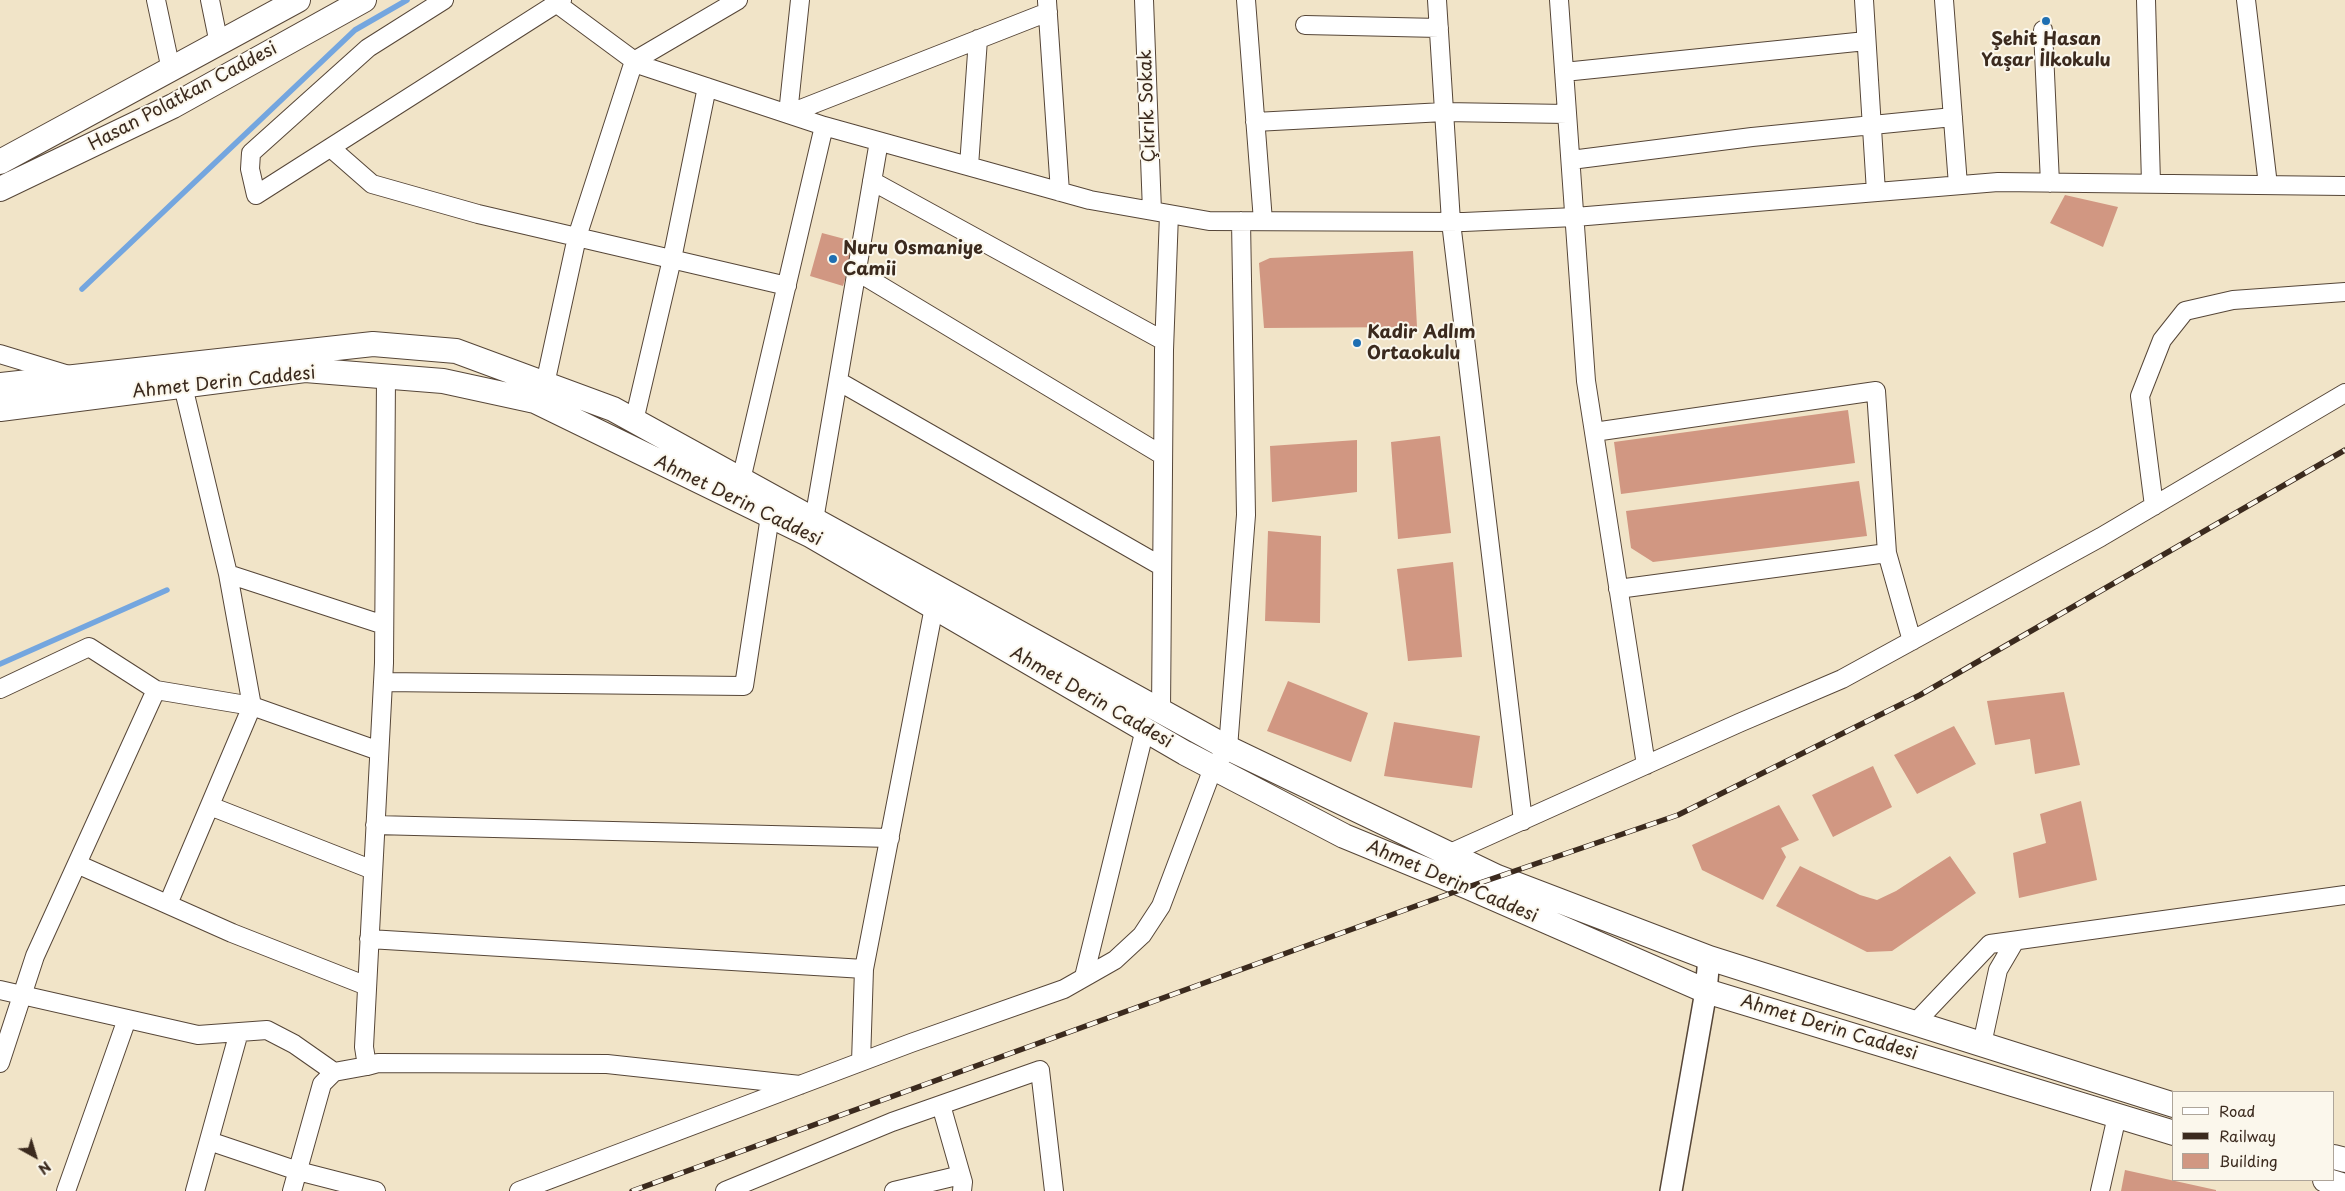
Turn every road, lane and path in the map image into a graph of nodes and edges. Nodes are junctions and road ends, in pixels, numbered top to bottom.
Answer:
1 (156, 0) edge
2 (210, 0) edge
3 (298, 0) edge
4 (364, 0) edge
5 (444, 0) edge
6 (738, 0) edge
7 (800, 0) edge
8 (1144, 0) edge
9 (1246, 0) edge
10 (1437, 0) edge
11 (1559, 0) edge
12 (1864, 0) edge
13 (1944, 0) edge
14 (2146, 0) edge
15 (2246, 0) edge
16 (559, 2) edge
17 (1048, 6) edge
18 (1305, 25) dead end
19 (1439, 28) junction
20 (2042, 30) dead end
21 (978, 40) junction
22 (1866, 41) junction
23 (219, 44) junction
24 (634, 61) junction
25 (171, 70) junction
26 (1564, 72) junction
27 (707, 87) junction
28 (1444, 112) junction
29 (788, 114) junction
30 (1567, 114) junction
31 (1953, 117) junction
32 (1256, 122) junction
33 (1870, 125) junction
34 (824, 126) junction
35 (879, 141) junction
36 (332, 149) junction
37 (1571, 160) junction
38 (0, 162) edge
39 (969, 166) junction
40 (872, 181) junction
41 (2050, 183) junction
42 (2150, 183) junction
43 (1958, 185) junction
44 (2268, 185) junction
45 (2345, 186) edge
46 (0, 189) edge
47 (1060, 192) junction
48 (1876, 192) junction
49 (1161, 213) junction
50 (1575, 216) junction
51 (1241, 221) junction
52 (1263, 221) junction
53 (1451, 222) junction
54 (577, 237) junction
55 (672, 259) junction
56 (856, 271) junction
57 (787, 286) junction
58 (2345, 292) edge
59 (1164, 341) junction
60 (0, 354) edge
61 (75, 376) junction
62 (386, 377) junction
63 (838, 381) junction
64 (545, 384) junction
65 (0, 385) edge
66 (183, 386) junction
67 (2345, 393) edge
68 (0, 409) edge
69 (634, 421) junction
70 (1594, 432) junction
71 (1162, 455) junction
72 (741, 480) junction
73 (2154, 506) junction
74 (770, 516) junction
75 (814, 520) junction
76 (1887, 553) junction
77 (1161, 566) junction
78 (228, 574) junction
79 (1618, 590) junction
80 (934, 607) junction
81 (384, 625) junction
82 (1912, 641) junction
83 (383, 682) junction
84 (0, 689) edge
85 (156, 690) junction
86 (252, 706) junction
87 (1161, 711) junction
88 (1145, 730) junction
89 (1228, 748) junction
90 (379, 751) junction
91 (1646, 765) junction
92 (1213, 768) junction
93 (210, 806) junction
94 (1523, 821) junction
95 (375, 825) junction
96 (890, 838) junction
97 (1448, 854) junction
98 (77, 864) junction
99 (373, 870) junction
100 (2345, 896) edge
101 (168, 904) junction
102 (369, 939) junction
103 (2015, 941) junction
104 (1709, 958) junction
105 (864, 969) junction
106 (1084, 977) junction
107 (367, 986) junction
108 (0, 990) edge
109 (1706, 991) junction
110 (23, 995) junction
111 (127, 1019) junction
112 (1915, 1023) junction
113 (238, 1032) junction
114 (1982, 1044) junction
115 (861, 1062) junction
116 (0, 1063) edge
117 (367, 1066) junction
118 (334, 1072) junction
119 (802, 1085) junction
120 (2172, 1104) edge
121 (941, 1105) junction
122 (2117, 1116) junction
123 (2172, 1133) edge
124 (209, 1141) junction
125 (298, 1171) junction
126 (2328, 1181) edge
127 (961, 1183) edge
128 (2345, 1186) edge
129 (66, 1191) edge
130 (195, 1191) edge
131 (292, 1191) edge
132 (376, 1191) edge
133 (519, 1191) edge
134 (725, 1191) edge
135 (894, 1191) edge
136 (1054, 1191) edge
137 (1671, 1191) edge
138 (2100, 1191) edge

1 - 25 street
2 - 23 street
3 - 23 main road, Hasan Polatkan Caddesi
4 - 46 main road, Hasan Polatkan Caddesi
5 - 36 street
6 - 24 street
7 - 29 street
8 - 49 street, Çıkrık Sokak
9 - 32 street
10 - 19 street
11 - 26 street
12 - 22 street
13 - 31 street
14 - 42 street
15 - 44 street
16 - 24 street
16 - 36 street
17 - 21 street
17 - 47 street
18 - 19 street
19 - 28 street
20 - 41 street
21 - 29 street
21 - 39 street
22 - 26 street
22 - 33 street
23 - 25 main road, Hasan Polatkan Caddesi
24 - 27 street
24 - 54 street
25 - 38 main road, Hasan Polatkan Caddesi
26 - 30 street
27 - 29 street
27 - 55 street
28 - 30 street
28 - 32 street
28 - 53 street
29 - 34 street
30 - 37 street
31 - 33 street
31 - 43 street
32 - 52 street
33 - 37 street
33 - 48 street
34 - 35 street
34 - 57 street
35 - 39 street
35 - 40 street
36 - 54 street
37 - 50 street
39 - 47 street
40 - 56 street
40 - 59 street
41 - 42 street
41 - 43 street
42 - 44 street
43 - 48 street
44 - 45 street
47 - 49 street
48 - 50 street
49 - 51 street
49 - 59 street, Çıkrık Sokak
50 - 53 street
50 - 70 street
51 - 52 street
51 - 89 street
52 - 53 street
53 - 94 street
54 - 55 street
54 - 64 street
55 - 57 street
55 - 69 street
56 - 63 street
56 - 71 street
57 - 72 street
58 - 73 street
59 - 71 street, Çıkrık Sokak
60 - 61 street
61 - 64 main road, Ahmet Derin Caddesi
61 - 65 main road, Ahmet Derin Caddesi
62 - 66 main road, Ahmet Derin Caddesi
62 - 74 main road, Ahmet Derin Caddesi
62 - 81 street
63 - 75 street
63 - 77 street
64 - 69 main road, Ahmet Derin Caddesi
66 - 68 main road, Ahmet Derin Caddesi
66 - 78 street
67 - 73 street
69 - 72 main road, Ahmet Derin Caddesi
70 - 76 street
70 - 79 street
71 - 77 street, Çıkrık Sokak
72 - 75 main road, Ahmet Derin Caddesi
73 - 82 street
74 - 80 main road, Ahmet Derin Caddesi
74 - 83 street
75 - 87 main road, Ahmet Derin Caddesi
76 - 79 street
76 - 82 street
77 - 87 street, Çıkrık Sokak
78 - 81 street
78 - 86 street
79 - 91 street
80 - 88 main road, Ahmet Derin Caddesi
80 - 96 street
81 - 83 street
82 - 91 street
83 - 90 street
84 - 85 street
85 - 86 street
85 - 98 street
86 - 90 street
86 - 93 street
87 - 89 main road, Ahmet Derin Caddesi
88 - 92 main road, Ahmet Derin Caddesi
88 - 106 street
89 - 92 street
89 - 97 main road, Ahmet Derin Caddesi
90 - 95 street
91 - 94 street
92 - 106 street
92 - 109 main road, Ahmet Derin Caddesi
93 - 99 street
93 - 101 street
94 - 97 street
95 - 96 street
95 - 99 street
96 - 105 street
97 - 104 main road, Ahmet Derin Caddesi
98 - 101 street
98 - 110 street
99 - 102 street
100 - 103 street
101 - 107 street
102 - 105 street
102 - 107 street
103 - 112 street
103 - 114 street
104 - 109 street
104 - 112 main road, Ahmet Derin Caddesi
105 - 115 street
106 - 115 street
107 - 117 street
108 - 110 street
109 - 122 main road, Ahmet Derin Caddesi
109 - 137 street
110 - 111 street
110 - 116 street
111 - 113 street
111 - 129 street
112 - 114 main road, Ahmet Derin Caddesi
113 - 118 street
113 - 124 street
114 - 120 main road, Ahmet Derin Caddesi
115 - 119 street
117 - 118 street
117 - 119 street
118 - 125 street
119 - 133 street
121 - 127 street
121 - 134 street
121 - 136 street
122 - 123 main road, Ahmet Derin Caddesi
122 - 138 street
124 - 125 street
124 - 130 street
125 - 131 street
125 - 132 street
126 - 128 main road
127 - 135 street

